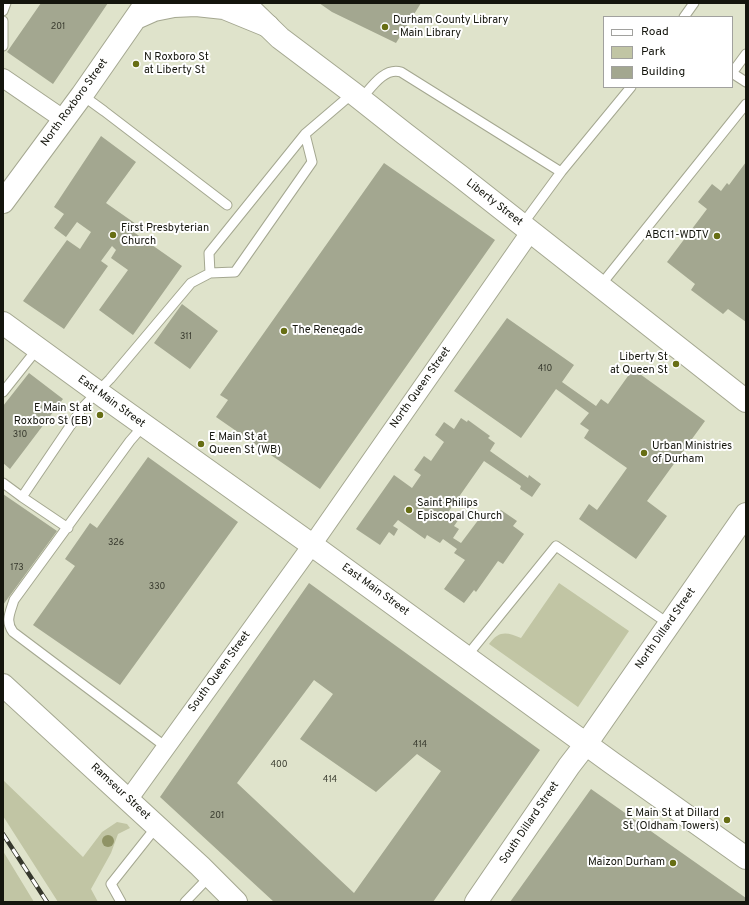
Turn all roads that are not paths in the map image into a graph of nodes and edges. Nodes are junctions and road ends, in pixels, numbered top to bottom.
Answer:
1 (6, 3) edge
2 (244, 3) edge
3 (694, 3) edge
4 (138, 9) edge
5 (3, 12) edge
6 (685, 16) edge
7 (3, 21) edge
8 (268, 26) junction
9 (3, 46) edge
10 (746, 54) edge
11 (733, 72) edge
12 (733, 74) edge
13 (3, 78) edge
14 (746, 82) edge
15 (630, 88) edge
16 (82, 95) junction
17 (357, 96) junction
18 (746, 104) edge
19 (63, 119) junction
20 (305, 134) junction
21 (561, 172) junction
22 (3, 202) edge
23 (227, 205) dead end
24 (526, 228) junction
25 (210, 273) junction
26 (600, 286) junction
27 (3, 323) edge
28 (38, 348) junction
29 (3, 392) edge
30 (97, 392) junction
31 (746, 401) edge
32 (144, 426) junction
33 (3, 483) edge
34 (22, 497) junction
35 (746, 514) edge
36 (68, 528) junction
37 (312, 545) junction
38 (669, 624) junction
39 (466, 657) junction
40 (3, 685) edge
41 (586, 744) junction
42 (166, 747) junction
43 (128, 800) junction
44 (157, 826) junction
45 (746, 858) edge
46 (210, 876) junction
47 (121, 902) edge
48 (185, 902) edge
49 (236, 902) edge
50 (476, 902) edge

1 - 5 lane
2 - 8 street, Liberty Street
3 - 6 lane
4 - 8 street
4 - 16 street, North Roxboro Street
7 - 9 lane
8 - 17 street, Liberty Street
10 - 11 lane
12 - 14 lane
13 - 19 street
15 - 21 lane
16 - 19 street, North Roxboro Street
16 - 23 lane
17 - 20 lane
17 - 21 lane
17 - 24 street, Liberty Street
18 - 26 lane
19 - 22 street, North Roxboro Street
20 - 25 lane
20 - 25 lane
21 - 24 lane
24 - 26 street, Liberty Street
24 - 37 street, North Queen Street
25 - 30 lane
26 - 31 street, Liberty Street
27 - 28 street, East Main Street
28 - 29 lane
28 - 30 street, East Main Street
30 - 32 street, East Main Street
30 - 34 lane
32 - 36 lane
32 - 37 street, East Main Street
33 - 34 lane
34 - 36 lane
35 - 38 street, North Dillard Street
36 - 42 lane
37 - 39 street, East Main Street
37 - 42 street, South Queen Street
38 - 39 lane
38 - 41 street, North Dillard Street
39 - 41 street, East Main Street
40 - 43 street, Ramseur Street
41 - 45 street, East Main Street
41 - 50 street, South Dillard Street
42 - 43 street, South Queen Street
43 - 44 street, Ramseur Street
44 - 46 street, Ramseur Street
44 - 47 lane
46 - 48 lane
46 - 49 street, Ramseur Street

